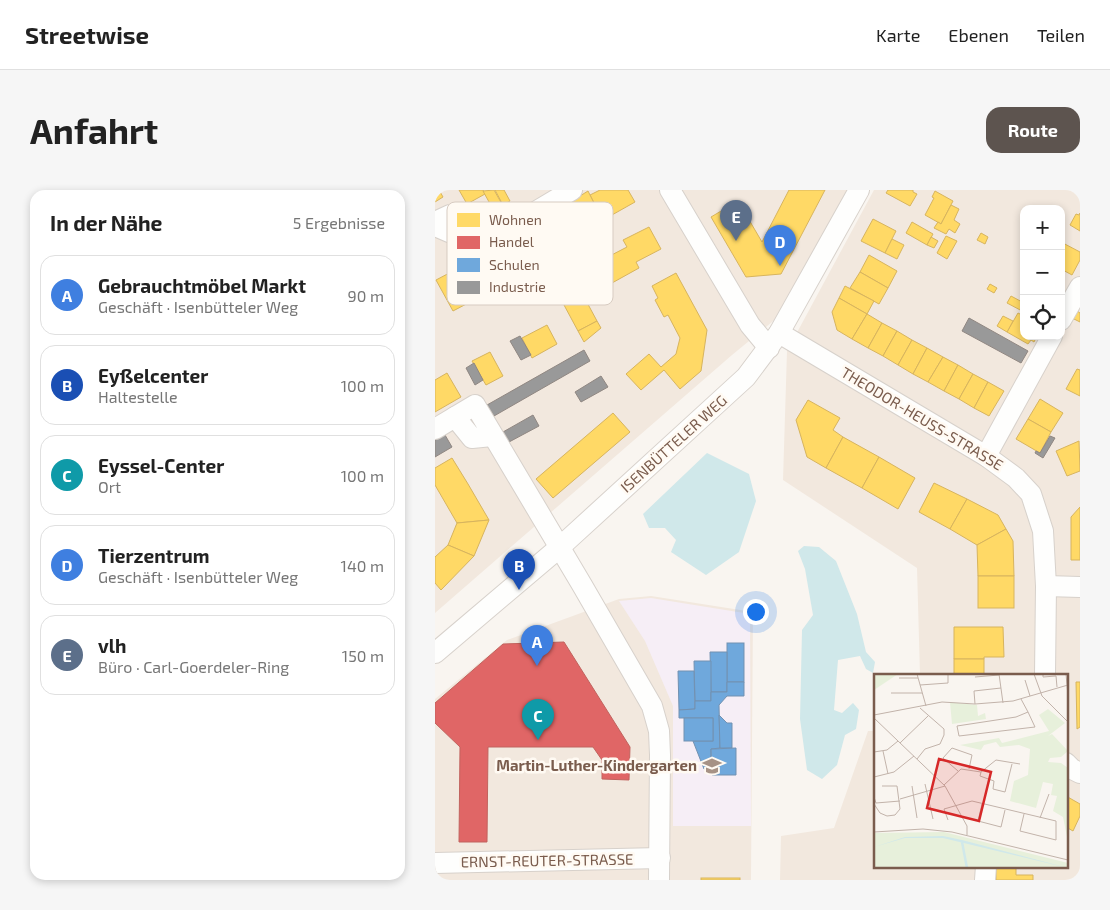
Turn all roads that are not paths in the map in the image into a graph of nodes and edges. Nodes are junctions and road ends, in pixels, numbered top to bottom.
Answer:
1 (572, 190) edge
2 (670, 190) edge
3 (859, 190) edge
4 (551, 202) edge
5 (435, 224) edge
6 (447, 230) edge
7 (1080, 287) edge
8 (1065, 313) edge
9 (1051, 340) edge
10 (774, 341) junction
11 (435, 429) edge
12 (986, 456) junction
13 (559, 548) junction
14 (1046, 586) junction
15 (1080, 587) edge
16 (435, 653) edge
17 (1045, 674) edge
18 (1067, 764) edge
19 (1080, 773) edge
20 (659, 858) junction
21 (435, 863) edge
22 (659, 880) edge

1 - 4 street
2 - 10 street, THEODOR-HEUSS-STRASSE
3 - 10 street, ISENBÜTTELER WEG
5 - 6 street
7 - 8 street
9 - 12 street
10 - 12 street, THEODOR-HEUSS-STRASSE
10 - 13 street, ISENBÜTTELER WEG
11 - 13 street
12 - 14 street, THEODOR-HEUSS-STRASSE
13 - 16 street, ISENBÜTTELER WEG
13 - 20 street
14 - 15 street
14 - 17 street, THEODOR-HEUSS-STRASSE
18 - 19 street
20 - 21 street, ERNST-REUTER-STRASSE
20 - 22 street

